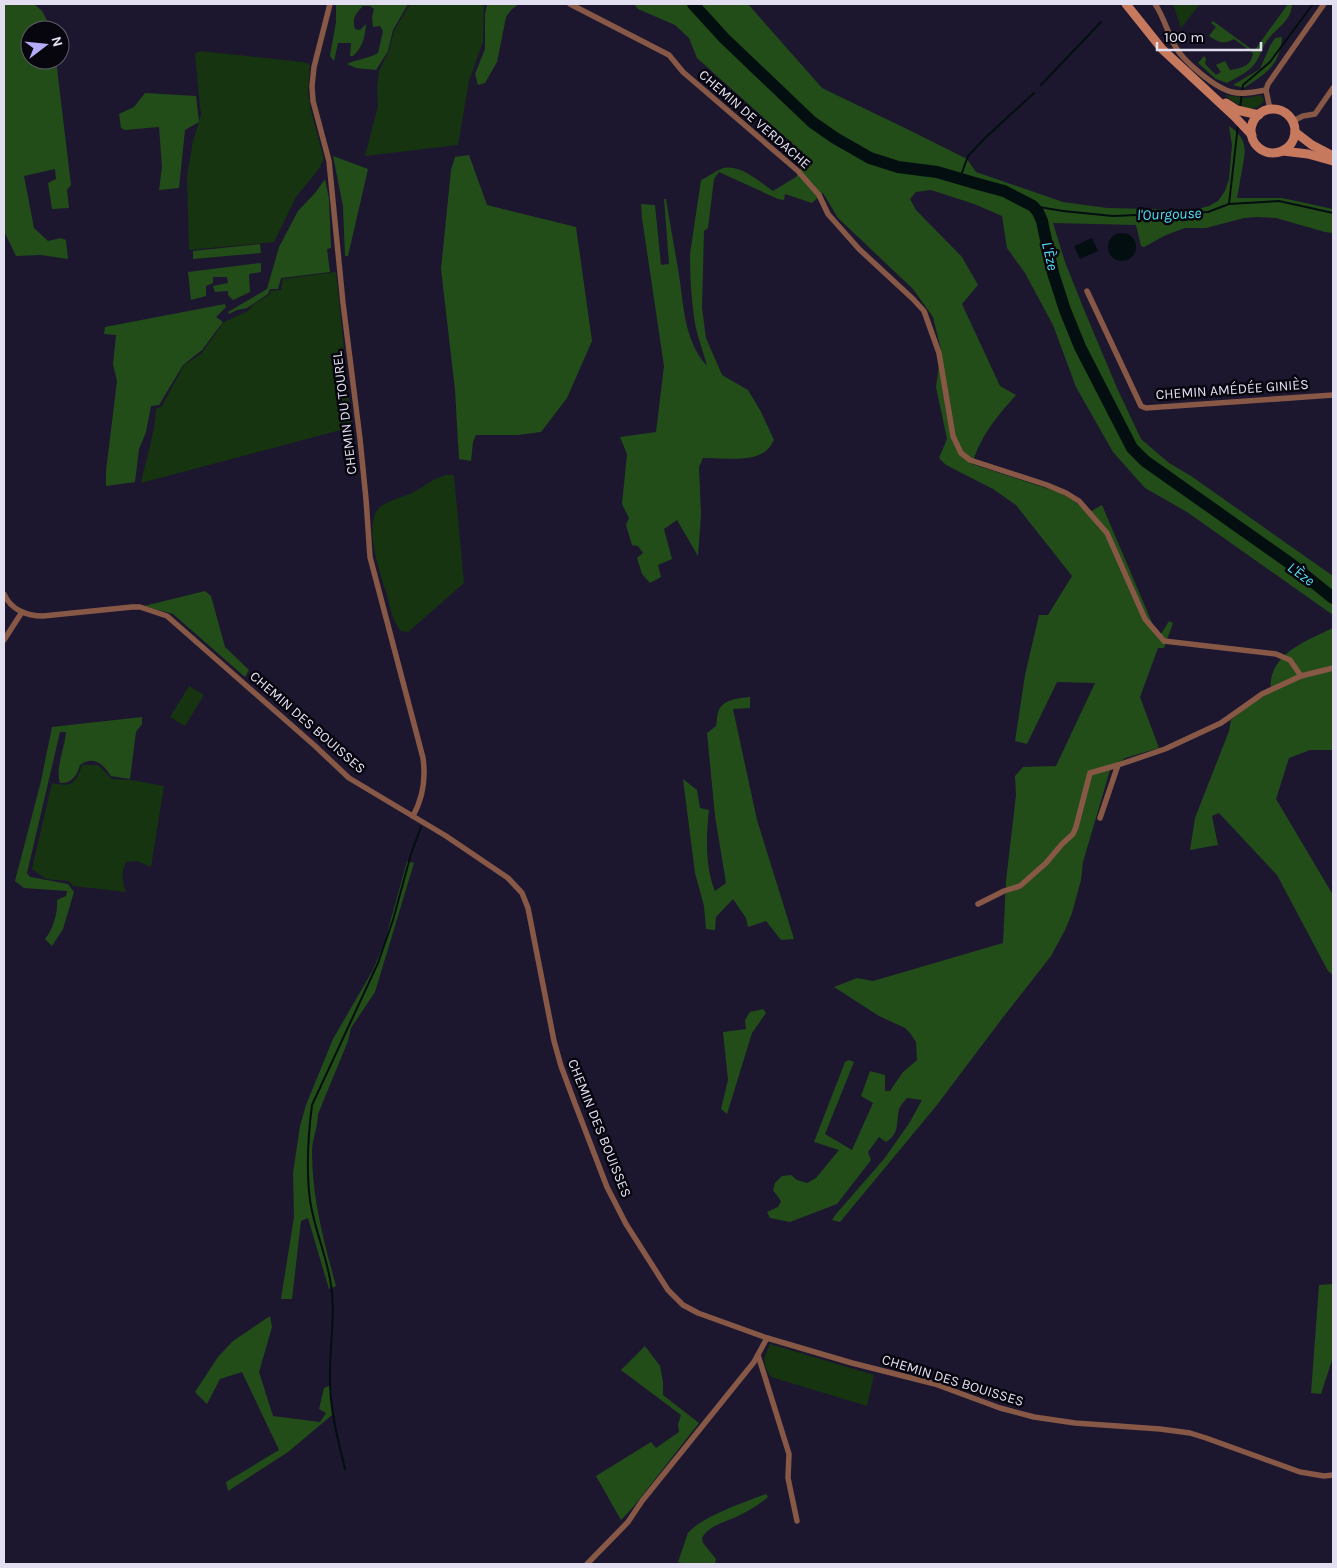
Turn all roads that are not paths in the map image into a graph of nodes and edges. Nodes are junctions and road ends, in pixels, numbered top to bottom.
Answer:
1 (330, 4) edge
2 (570, 4) edge
3 (1126, 4) edge
4 (1155, 4) edge
5 (1324, 4) edge
6 (1333, 88) edge
7 (1266, 90) junction
8 (1212, 95) junction
9 (1270, 109) junction
10 (1259, 114) junction
11 (1293, 121) junction
12 (1296, 132) junction
13 (1252, 135) junction
14 (1283, 151) junction
15 (1333, 156) edge
16 (1333, 161) edge
17 (1088, 291) dead end
18 (1333, 395) edge
19 (4, 594) edge
20 (22, 612) junction
21 (4, 640) edge
22 (1333, 668) edge
23 (1301, 676) junction
24 (1118, 765) junction
25 (413, 816) junction
26 (1100, 818) dead end
27 (978, 904) dead end
28 (766, 1338) junction
29 (758, 1355) junction
30 (1333, 1475) edge
31 (797, 1521) dead end
32 (587, 1564) edge

1 - 25 street, CHEMIN DU TOUREL
2 - 23 street, CHEMIN DE VERDACHE
3 - 8 main road
4 - 7 street
5 - 7 street
6 - 11 street
7 - 9 street
8 - 10 main road
8 - 13 main road
9 - 10 main road
9 - 11 main road
10 - 13 main road
11 - 12 main road
12 - 14 main road
12 - 15 main road
13 - 14 main road
14 - 16 main road
17 - 18 street, CHEMIN AMÉDÉE GINIÈS
19 - 20 street
20 - 21 street
20 - 25 street, CHEMIN DES BOUISSES
22 - 23 street
23 - 24 street
24 - 26 street
24 - 27 street
25 - 28 street, CHEMIN DES BOUISSES
28 - 29 street
28 - 30 street, CHEMIN DES BOUISSES
29 - 31 street
29 - 32 street

